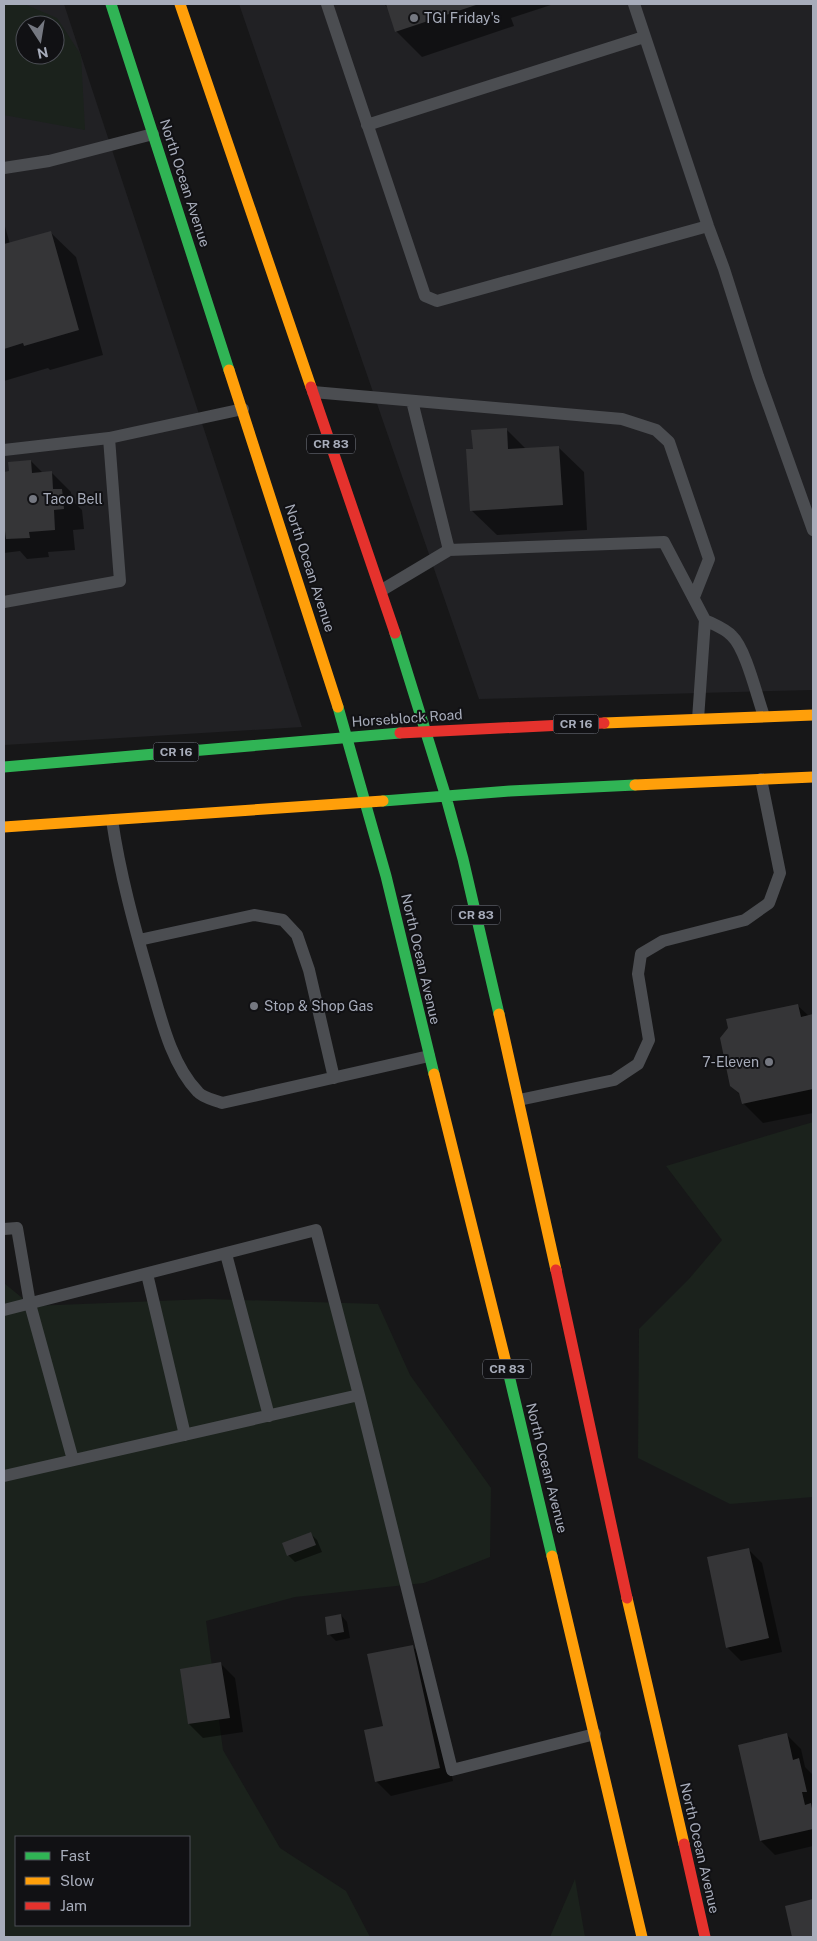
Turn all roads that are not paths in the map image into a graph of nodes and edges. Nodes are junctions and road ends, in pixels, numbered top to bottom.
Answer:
1 (111, 4) edge
2 (180, 4) edge
3 (327, 4) edge
4 (634, 4) edge
5 (644, 37) junction
6 (367, 125) junction
7 (153, 134) junction
8 (4, 168) edge
9 (708, 226) junction
10 (313, 392) junction
11 (412, 401) junction
12 (243, 409) junction
13 (109, 438) junction
14 (4, 450) edge
15 (813, 530) edge
16 (449, 550) junction
17 (382, 590) junction
18 (694, 598) junction
19 (4, 602) edge
20 (705, 620) junction
21 (813, 715) edge
22 (764, 716) junction
23 (698, 719) junction
24 (427, 732) junction
25 (348, 737) junction
26 (4, 768) edge
27 (813, 777) edge
28 (761, 779) junction
29 (446, 797) junction
30 (366, 803) junction
31 (112, 820) junction
32 (4, 826) edge
33 (139, 940) junction
34 (429, 1056) junction
35 (334, 1078) junction
36 (519, 1100) junction
37 (4, 1229) edge
38 (226, 1254) junction
39 (147, 1274) junction
40 (30, 1304) junction
41 (4, 1310) edge
42 (359, 1395) junction
43 (269, 1416) junction
44 (186, 1435) junction
45 (73, 1460) junction
46 (4, 1476) edge
47 (594, 1734) junction
48 (642, 1937) edge
49 (705, 1937) edge

1 - 7 main road, North Ocean Avenue / CR 83
2 - 10 main road, North Ocean Avenue / CR 83
3 - 6 lane
4 - 5 lane
5 - 6 lane
5 - 9 lane
6 - 9 lane
7 - 8 lane
7 - 12 main road, North Ocean Avenue / CR 83
9 - 15 lane
10 - 11 lane
10 - 17 main road, North Ocean Avenue / CR 83
11 - 16 lane
11 - 18 lane
12 - 13 lane
12 - 25 main road, North Ocean Avenue / CR 83
13 - 14 lane
13 - 19 lane
16 - 17 lane
16 - 18 lane
17 - 24 main road, North Ocean Avenue / CR 83
18 - 20 lane
20 - 22 lane
20 - 23 lane
21 - 22 main road, Horseblock Road / CR 16
22 - 23 main road, Horseblock Road / CR 16
23 - 24 main road, Horseblock Road / CR 16
24 - 25 main road, Horseblock Road / CR 16
24 - 29 main road, North Ocean Avenue / CR 83
25 - 26 main road, Horseblock Road / CR 16
25 - 30 main road, North Ocean Avenue / CR 83
27 - 28 main road
28 - 29 main road
28 - 36 lane
29 - 30 main road
29 - 36 main road, North Ocean Avenue / CR 83
30 - 31 main road
30 - 34 main road, North Ocean Avenue / CR 83
31 - 32 main road
31 - 33 lane
33 - 35 lane
33 - 35 lane
34 - 35 lane
34 - 47 main road, North Ocean Avenue / CR 83
36 - 49 main road, North Ocean Avenue / CR 83
37 - 40 lane
38 - 39 lane
38 - 42 lane
38 - 43 lane
39 - 40 lane
39 - 44 lane
40 - 41 lane
40 - 45 lane
42 - 43 lane
42 - 47 lane
43 - 44 lane
44 - 45 lane
45 - 46 lane
47 - 48 main road, North Ocean Avenue / CR 83

